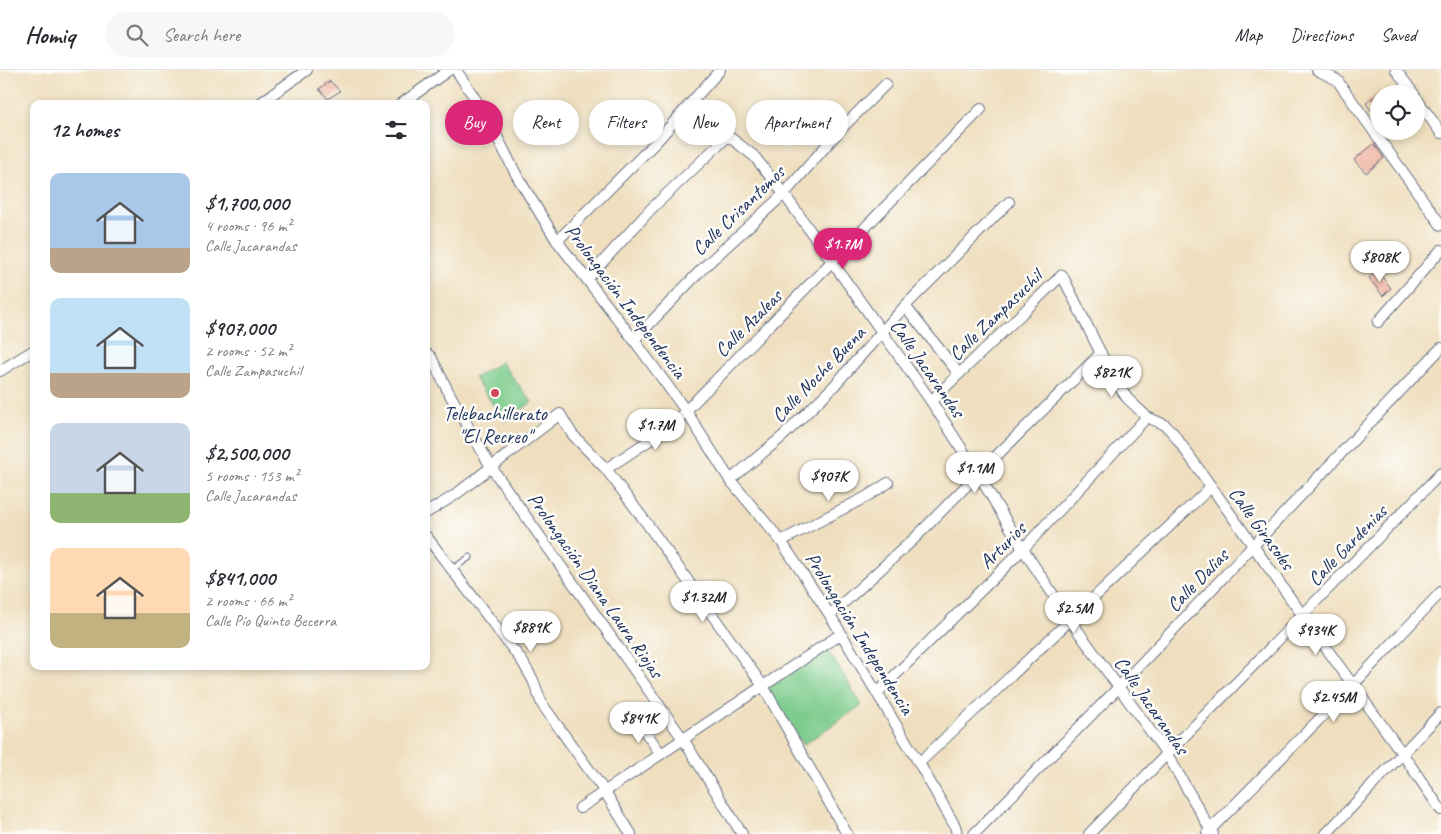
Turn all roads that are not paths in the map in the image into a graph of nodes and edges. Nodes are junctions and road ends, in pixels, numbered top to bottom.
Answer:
1 (307, 70) edge
2 (449, 70) edge
3 (456, 70) edge
4 (720, 70) edge
5 (1317, 70) edge
6 (1396, 70) edge
7 (886, 84) dead end
8 (1407, 85) edge
9 (265, 100) edge
10 (407, 100) edge
11 (981, 110) dead end
12 (1425, 111) edge
13 (1441, 133) edge
14 (784, 194) junction
15 (1009, 202) dead end
16 (1441, 225) edge
17 (557, 240) junction
18 (1441, 250) edge
19 (832, 263) junction
20 (1062, 275) joint
21 (586, 279) junction
22 (905, 306) junction
23 (1378, 322) dead end
24 (882, 332) junction
25 (634, 340) junction
26 (1441, 348) edge
27 (30, 352) edge
28 (1101, 353) junction
29 (430, 360) edge
30 (0, 371) edge
31 (959, 374) junction
32 (931, 401) junction
33 (686, 411) junction
34 (1147, 417) junction
35 (491, 467) junction
36 (606, 468) junction
37 (1441, 473) edge
38 (978, 474) junction
39 (730, 480) junction
40 (888, 483) dead end
41 (1211, 487) junction
42 (430, 510) edge
43 (430, 541) edge
44 (781, 541) junction
45 (1254, 545) junction
46 (1023, 550) junction
47 (470, 557) dead end
48 (451, 570) junction
49 (1441, 592) edge
50 (830, 615) junction
51 (1303, 616) junction
52 (1070, 620) junction
53 (841, 634) junction
54 (1353, 685) junction
55 (763, 686) junction
56 (1119, 687) junction
57 (877, 693) junction
58 (1441, 713) edge
59 (637, 720) dead end
60 (683, 739) junction
61 (1402, 753) junction
62 (661, 754) junction
63 (1167, 754) junction
64 (920, 763) junction
65 (605, 792) junction
66 (580, 808) dead end
67 (1441, 810) edge
68 (956, 830) edge
69 (1210, 833) edge
70 (632, 834) edge
71 (742, 834) edge
72 (847, 834) edge
73 (964, 834) edge
74 (974, 834) edge
75 (1089, 834) edge
76 (1326, 834) edge

1 - 9 street
2 - 10 street
3 - 17 street, Prolongación Independencia
4 - 17 street
5 - 16 street
6 - 8 street
7 - 14 street, Calle Crisantemos
11 - 19 street, Calle Azaleas
12 - 13 street
14 - 19 street, Calle Jacarandas
14 - 21 street, Calle Jacarandas
14 - 25 street, Calle Crisantemos
15 - 22 street, Calle Noche Buena
17 - 21 street, Prolongación Independencia
18 - 23 street
19 - 24 street, Calle Jacarandas
19 - 33 street, Calle Azaleas
20 - 28 street, Calle Girasoles
20 - 31 street, Calle Zampasuchil
21 - 25 street, Prolongación Independencia
22 - 24 street, Calle Noche Buena
22 - 31 street
24 - 32 street, Calle Jacarandas
24 - 39 street, Calle Noche Buena
25 - 33 street, Prolongación Independencia
26 - 45 street, Calle Dalias
27 - 30 street
28 - 34 street, Calle Girasoles
28 - 38 street
29 - 35 street, Prolongación Diana Laura Riojas
31 - 32 street, Calle Zampasuchil
32 - 38 street, Calle Jacarandas
33 - 36 street, Calle Azaleas
33 - 39 street, Prolongación Independencia
34 - 41 street, Calle Girasoles
34 - 46 street, Arturios
35 - 36 street
35 - 42 street
35 - 60 street, Prolongación Diana Laura Riojas
36 - 55 street
37 - 51 street, Calle Gardenias
38 - 46 street, Calle Jacarandas
38 - 50 street
39 - 44 street, Prolongación Independencia
40 - 44 street
41 - 45 street, Calle Girasoles
41 - 52 street
43 - 48 street
44 - 50 street, Prolongación Independencia
45 - 51 street, Calle Girasoles
45 - 56 street, Calle Dalias
46 - 52 street, Calle Jacarandas
46 - 57 street, Arturios
47 - 48 lane
48 - 65 street
49 - 54 street
50 - 53 street, Prolongación Independencia
51 - 54 street, Calle Girasoles
51 - 63 street, Calle Gardenias
52 - 56 street, Calle Jacarandas
52 - 64 street
53 - 55 street
53 - 57 street, Prolongación Independencia
54 - 61 street, Calle Girasoles
54 - 69 street
55 - 60 street
55 - 72 street
56 - 63 street, Calle Jacarandas
56 - 74 street, Calle Dalias
57 - 64 street, Prolongación Independencia
58 - 61 street
59 - 62 street
60 - 62 street
60 - 71 street, Prolongación Diana Laura Riojas
61 - 67 street, Calle Girasoles
61 - 76 street
62 - 65 street
63 - 69 street, Calle Jacarandas
63 - 75 street, Calle Gardenias
64 - 68 street, Prolongación Independencia
65 - 66 street
65 - 70 street
68 - 73 street, Prolongación Independencia

